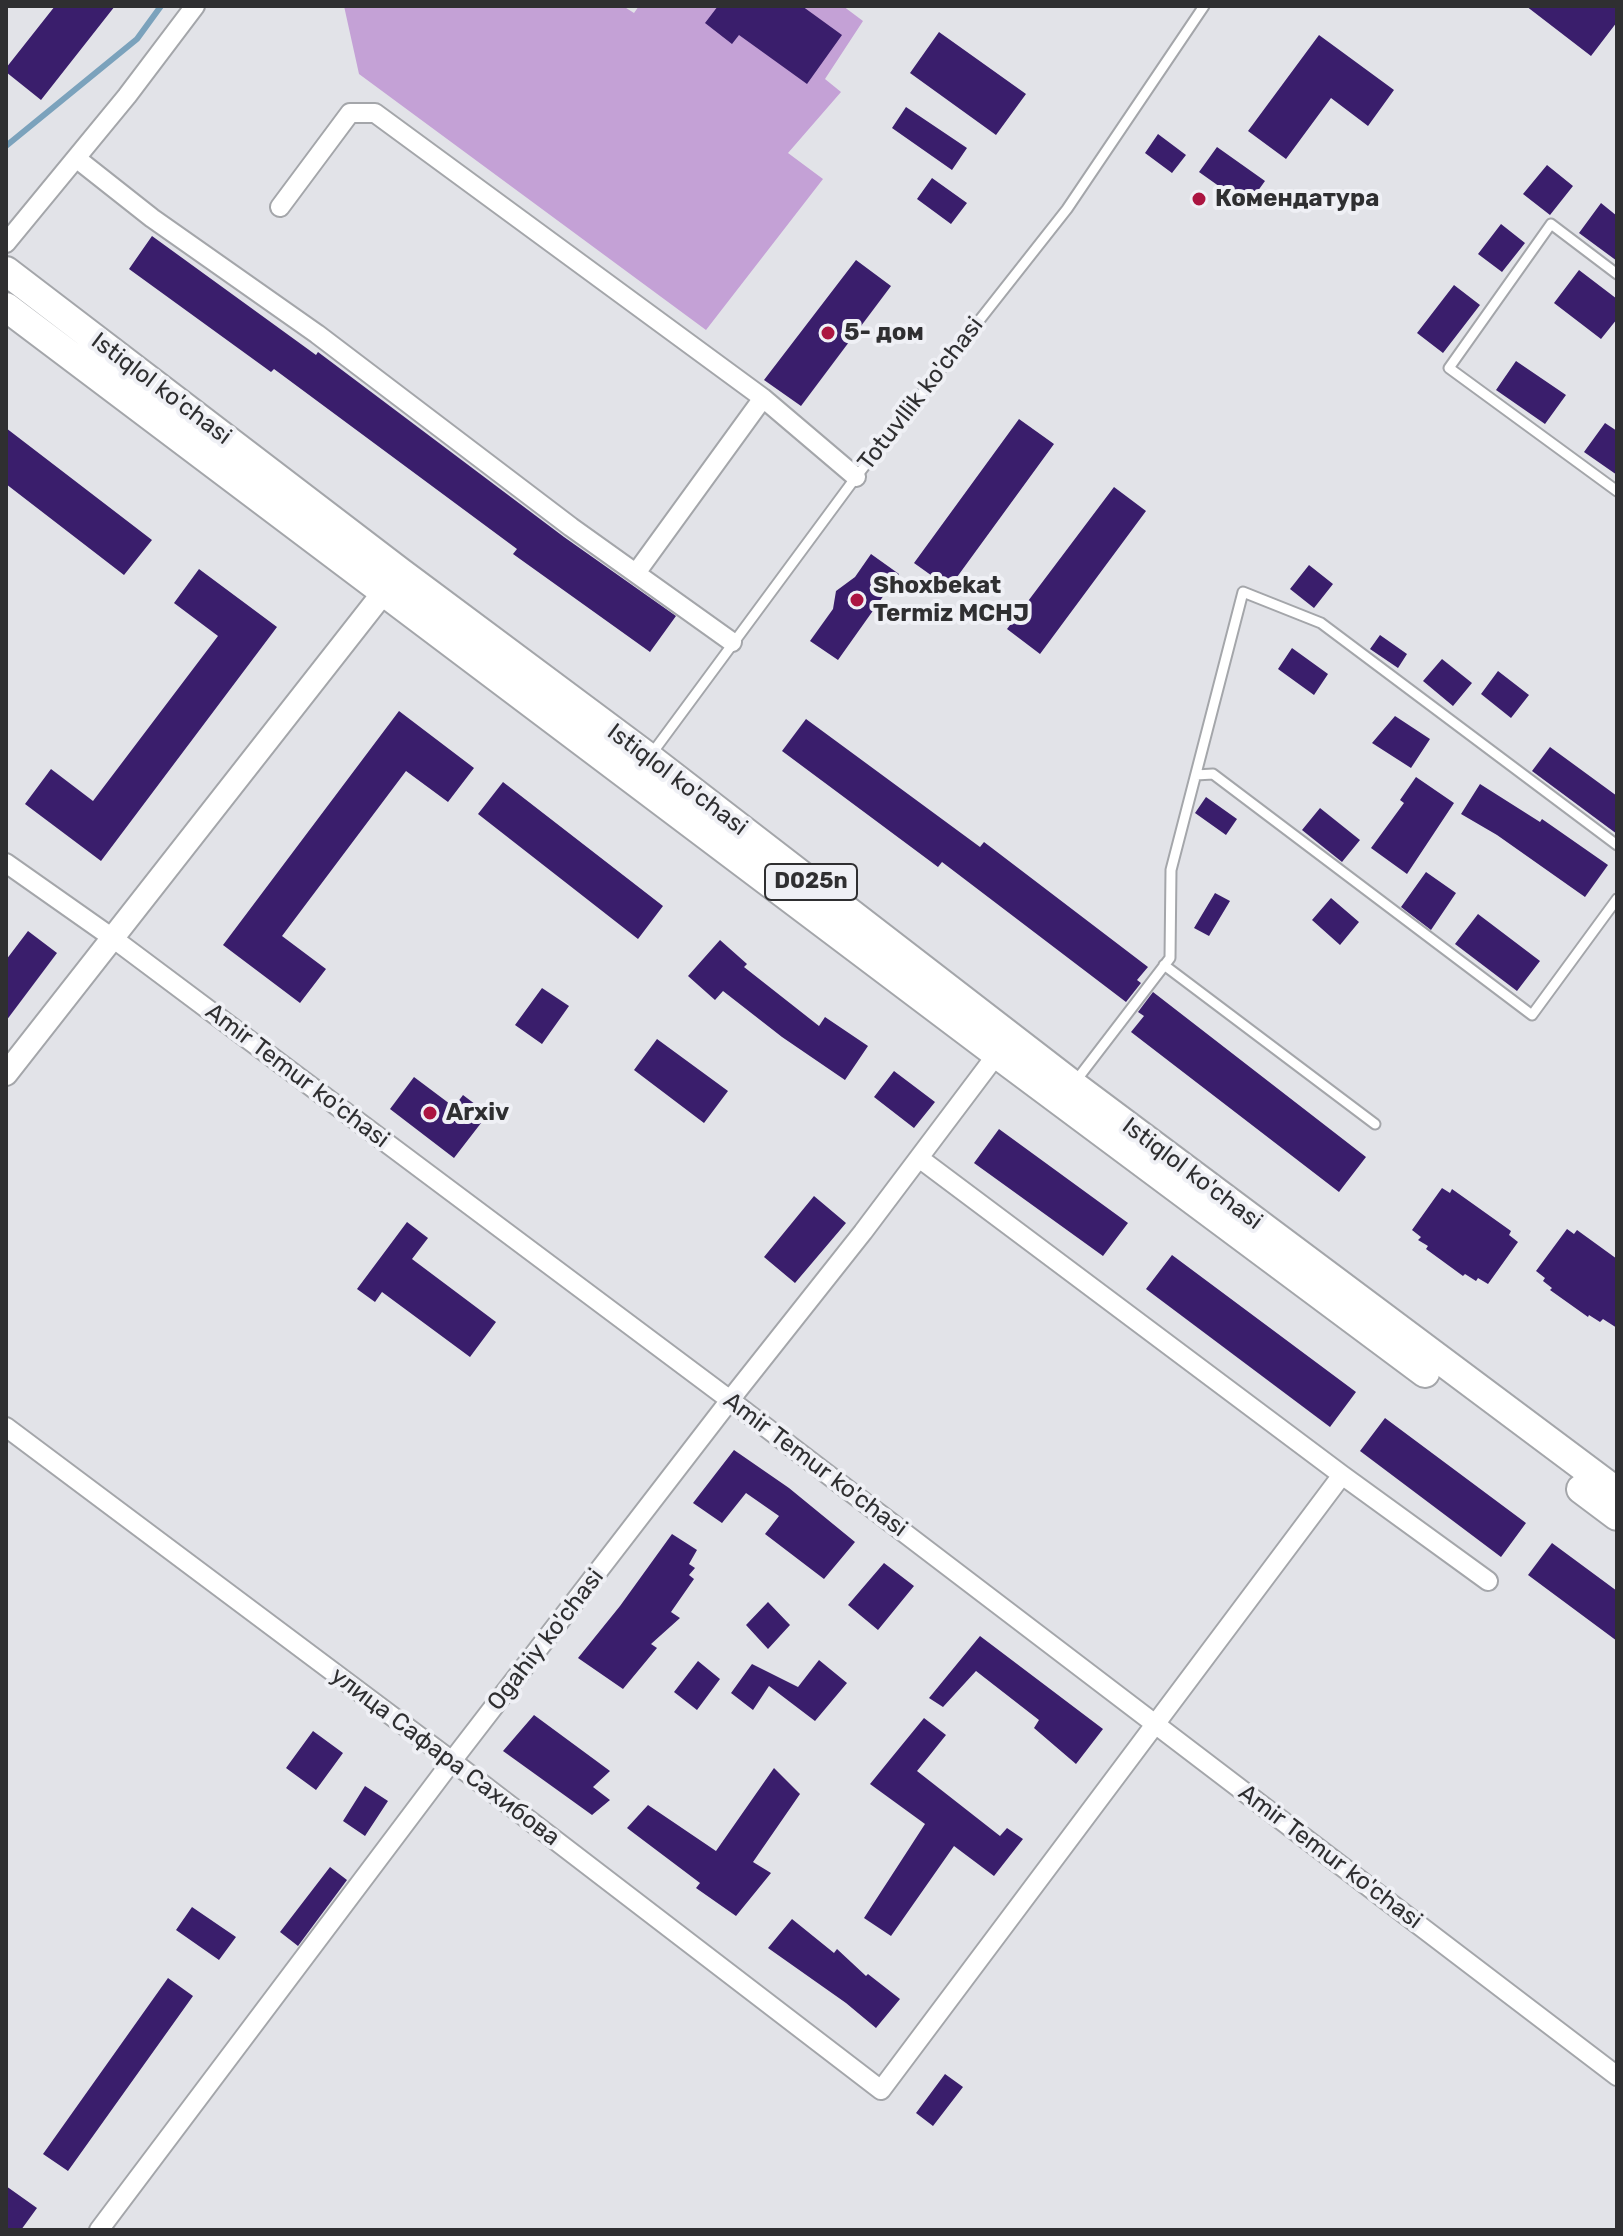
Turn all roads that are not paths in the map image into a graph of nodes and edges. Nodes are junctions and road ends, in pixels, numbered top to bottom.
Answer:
1 (195, 6) edge
2 (1204, 6) edge
3 (76, 158) junction
4 (280, 207) dead end
5 (6, 243) edge
6 (6, 271) edge
7 (1617, 274) edge
8 (6, 307) edge
9 (763, 398) junction
10 (856, 477) junction
11 (1617, 491) edge
12 (636, 573) junction
13 (392, 582) junction
14 (732, 642) junction
15 (641, 768) junction
16 (1196, 775) junction
17 (1617, 845) edge
18 (6, 863) edge
19 (1617, 899) edge
20 (114, 939) junction
21 (1164, 965) junction
22 (997, 1054) junction
23 (6, 1074) edge
24 (1073, 1085) junction
25 (1375, 1124) dead end
26 (919, 1158) junction
27 (730, 1400) junction
28 (6, 1427) edge
29 (1342, 1475) junction
30 (1617, 1492) edge
31 (1617, 1516) edge
32 (1488, 1581) dead end
33 (1156, 1724) junction
34 (452, 1761) junction
35 (1617, 2076) edge
36 (99, 2230) edge

1 - 3 street
2 - 10 lane, Totuvllik ko'chasi
3 - 5 street
3 - 12 street
4 - 9 street
6 - 13 main road, Istiqlol ko'chasi / D025n
7 - 11 lane
8 - 13 main road, Istiqlol ko'chasi / D025n
9 - 10 street
9 - 12 street
10 - 14 lane, Totuvllik ko'chasi
12 - 14 street
13 - 15 main road, Istiqlol ko'chasi / D025n
13 - 20 street
14 - 15 lane, Totuvllik ko'chasi
15 - 22 main road, Istiqlol ko'chasi / D025n
15 - 24 main road, Istiqlol ko'chasi / D025n
16 - 17 lane
16 - 19 lane
16 - 21 lane
18 - 20 street, Amir Temur ko'chasi
20 - 23 street
20 - 27 street, Amir Temur ko'chasi
21 - 24 lane
21 - 25 lane
22 - 26 street, Ogahiy ko'chasi
22 - 31 main road, Istiqlol ko'chasi / D025n
24 - 30 main road, Istiqlol ko'chasi / D025n
26 - 27 street, Ogahiy ko'chasi
26 - 29 street
27 - 33 street, Amir Temur ko'chasi
27 - 34 street, Ogahiy ko'chasi
28 - 34 street, улица Сафара Сахибова
29 - 32 street
29 - 33 street
33 - 34 street, улица Сафара Сахибова
33 - 35 street, Amir Temur ko'chasi
34 - 36 street, Ogahiy ko'chasi

